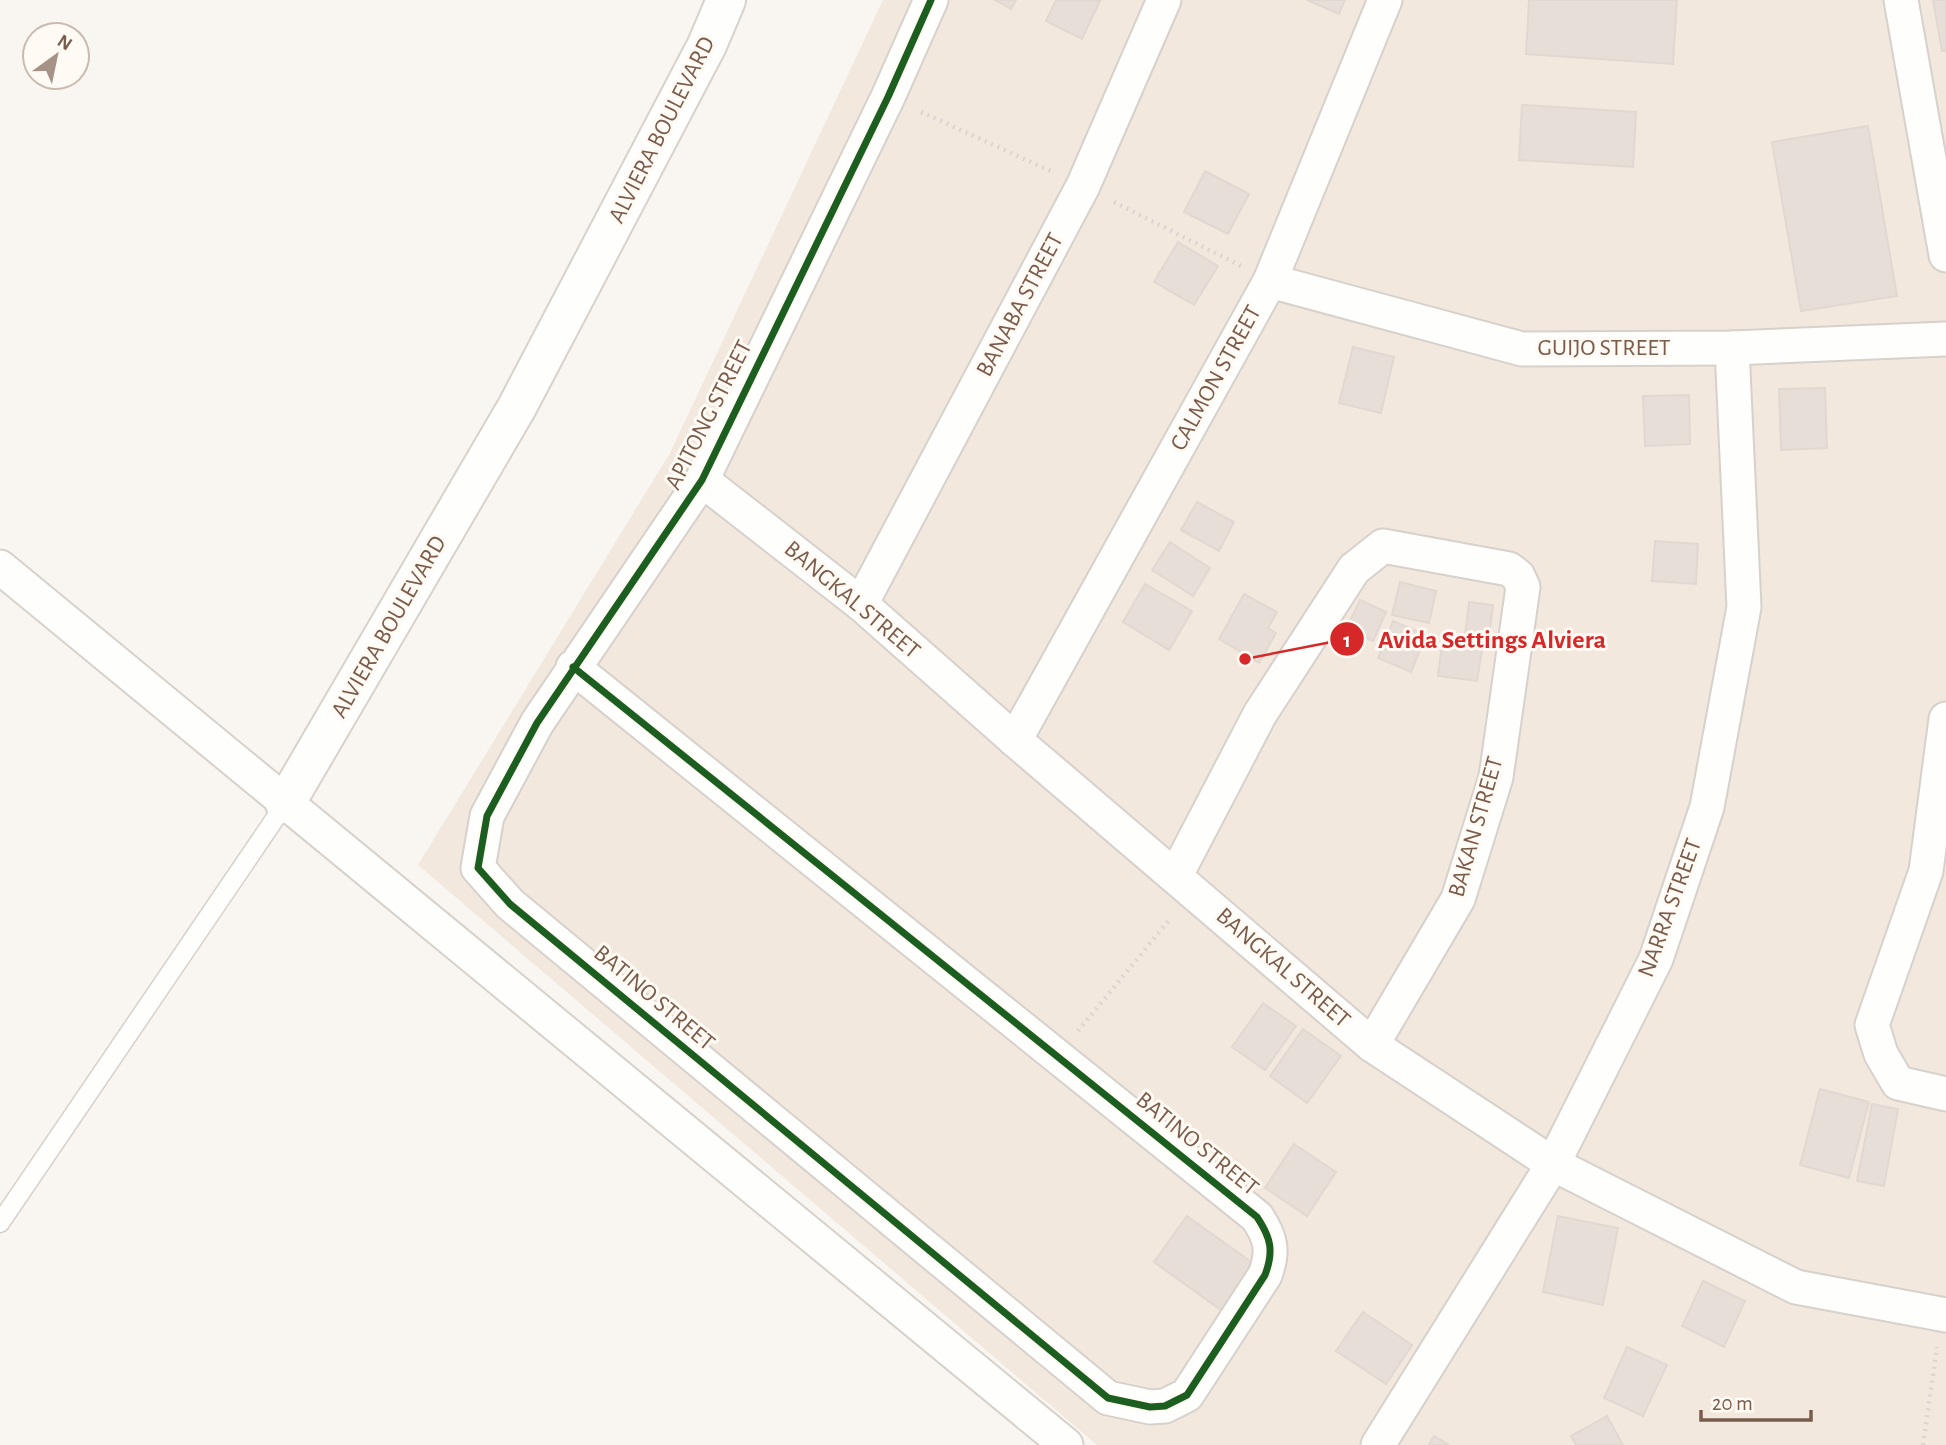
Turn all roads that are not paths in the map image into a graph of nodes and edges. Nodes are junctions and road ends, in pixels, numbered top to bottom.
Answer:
1 (726, 0) edge
2 (931, 0) edge
3 (1164, 0) edge
4 (1385, 0) edge
5 (1901, 0) edge
6 (1946, 255) edge
7 (1270, 281) junction
8 (1946, 339) edge
9 (1732, 348) junction
10 (702, 480) junction
11 (0, 567) edge
12 (861, 604) junction
13 (573, 667) junction
14 (1946, 719) edge
15 (1015, 740) junction
16 (285, 804) junction
17 (478, 868) joint
18 (1936, 873) edge
19 (1185, 883) junction
20 (1372, 1045) junction
21 (1946, 1094) edge
22 (1553, 1164) junction
23 (0, 1223) edge
24 (1944, 1314) edge
25 (1066, 1445) edge
26 (1378, 1445) edge

1 - 16 street, ALVIERA BOULEVARD
2 - 10 street, APITONG STREET
3 - 12 street, BANABA STREET
4 - 7 street, CALMON STREET
5 - 6 street
7 - 9 street, GUIJO STREET
7 - 15 street, CALMON STREET
8 - 9 street, GUIJO STREET
9 - 22 street, NARRA STREET
10 - 12 street, BANGKAL STREET
10 - 13 street, APITONG STREET
11 - 16 street
12 - 15 street, BANGKAL STREET
13 - 17 street, APITONG STREET
13 - 17 street, BATINO STREET
14 - 18 street
15 - 19 street, BANGKAL STREET
16 - 23 lane, ALVIERA BOULEVARD
16 - 25 street
18 - 21 street
19 - 20 street, BANGKAL STREET
19 - 20 street, BAKAN STREET
20 - 22 street, BANGKAL STREET
22 - 24 street, BANGKAL STREET
22 - 26 street, NARRA STREET

